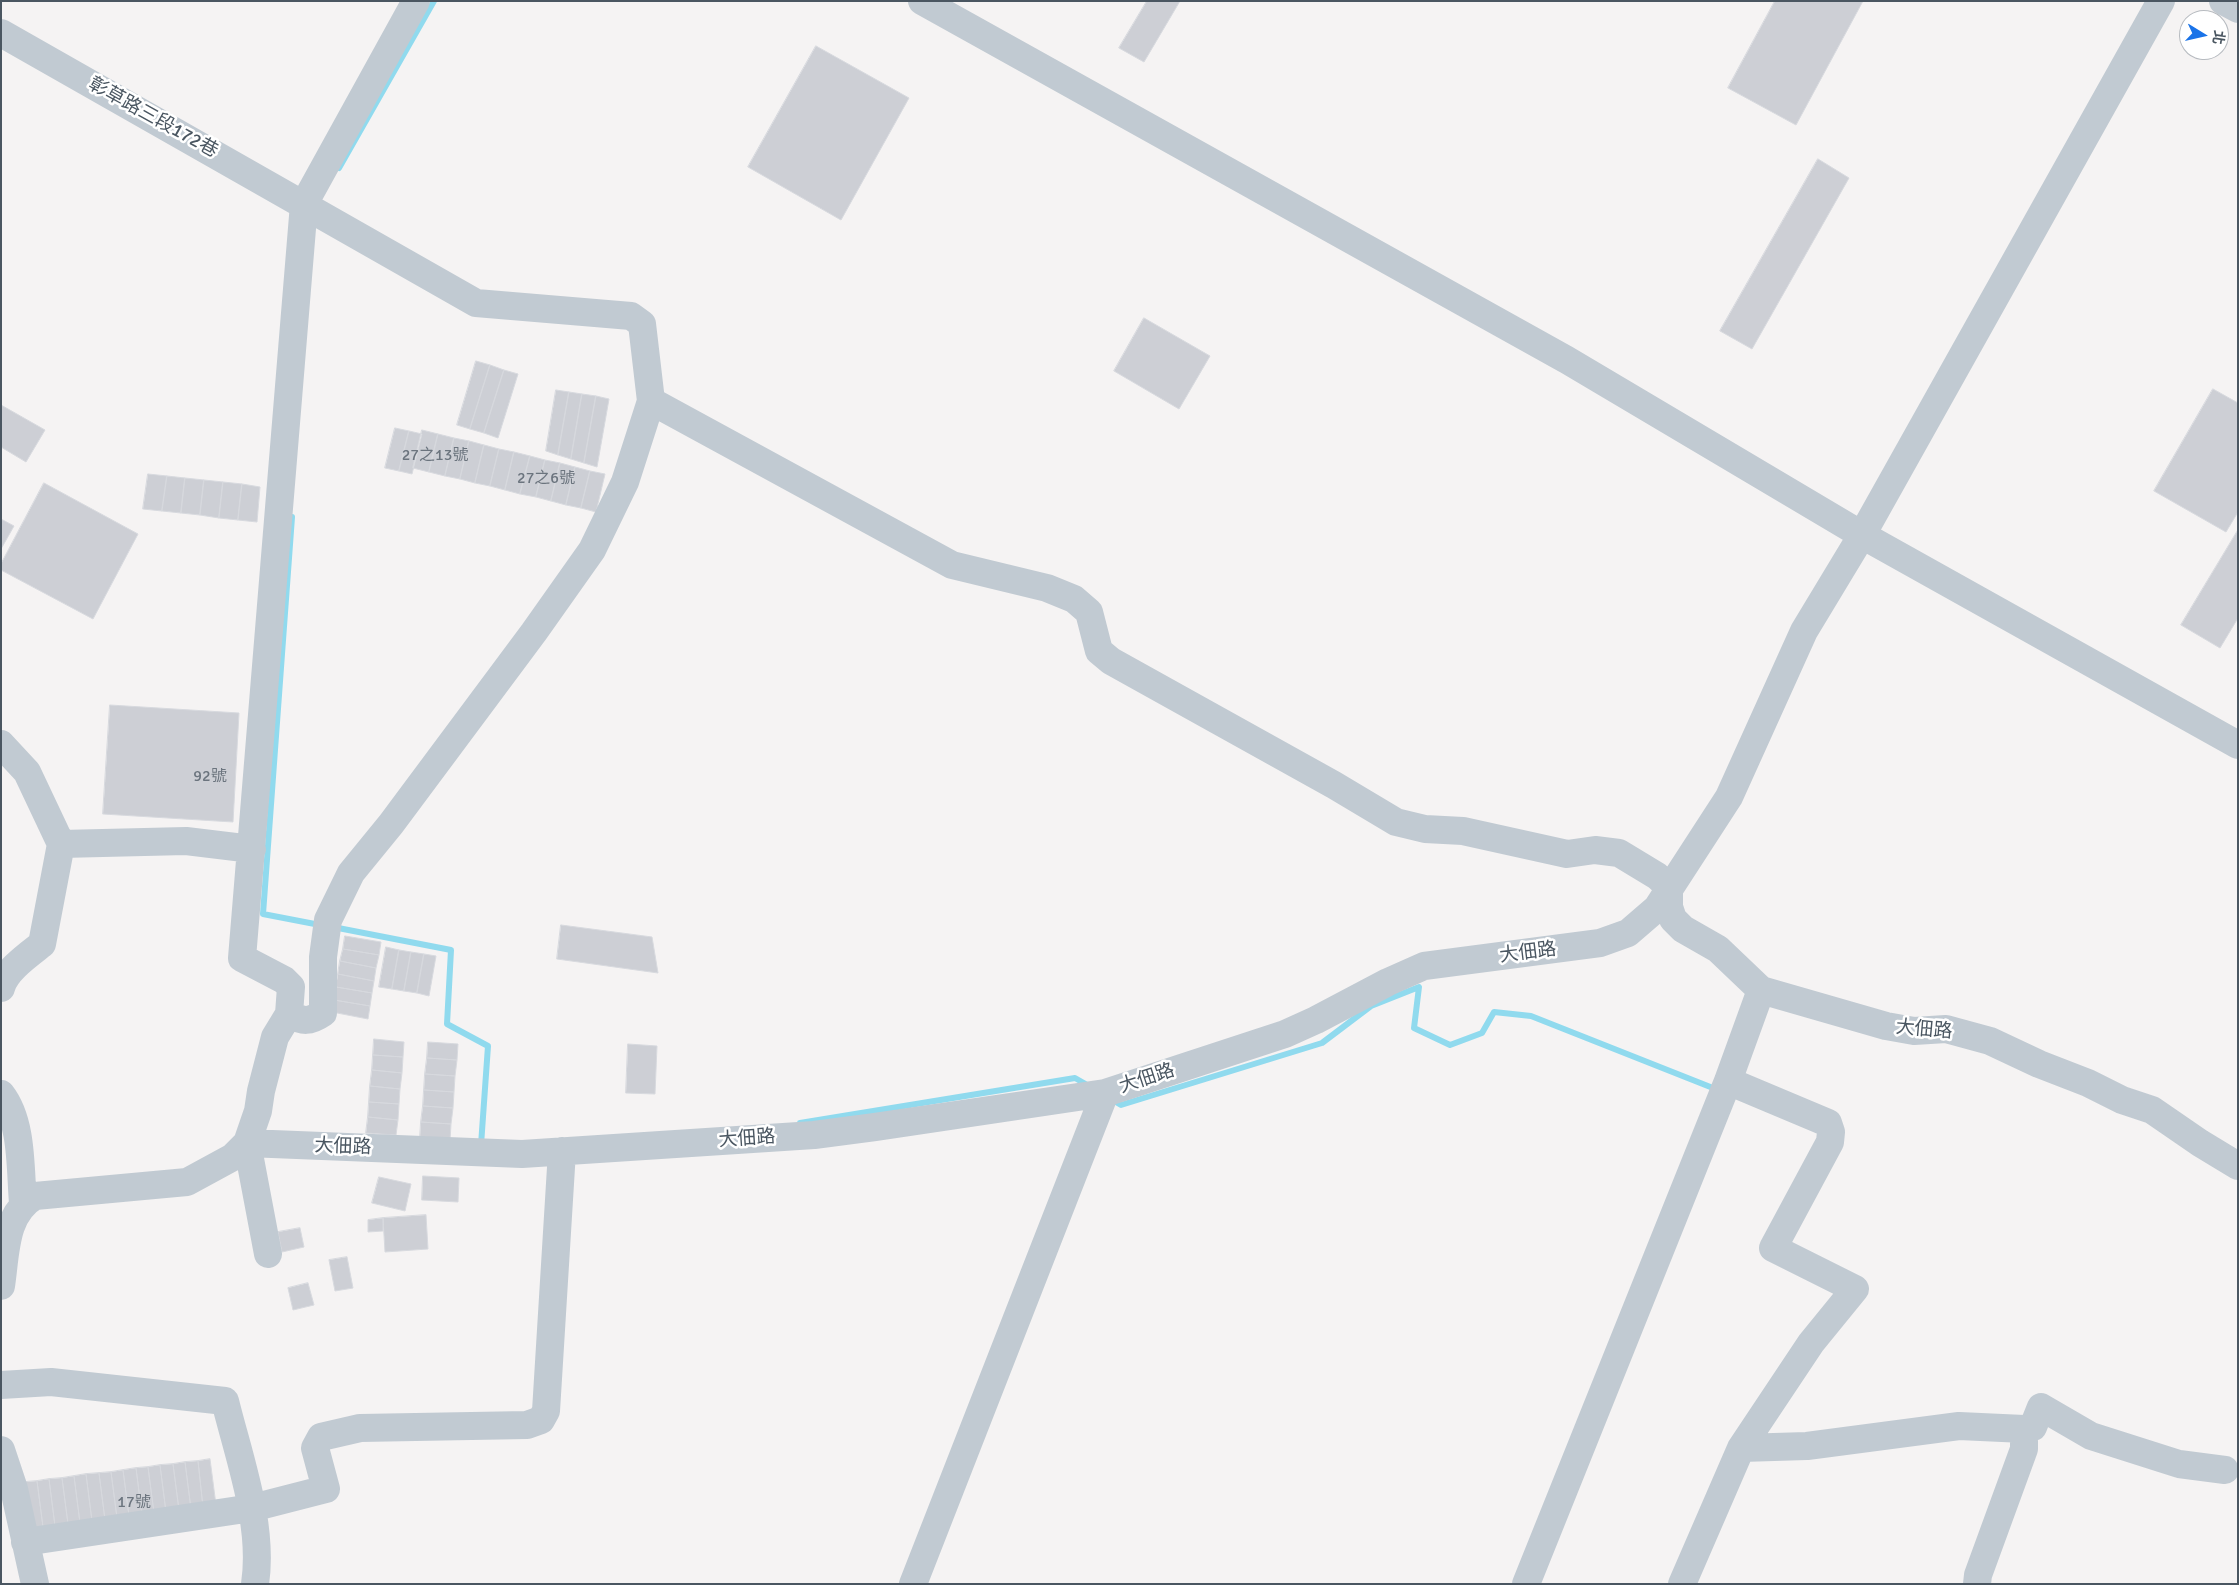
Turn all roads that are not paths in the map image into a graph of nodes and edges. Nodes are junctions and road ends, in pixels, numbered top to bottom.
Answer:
1 (416, 1) edge
2 (922, 1) edge
3 (2161, 1) edge
4 (2223, 1) edge
5 (2238, 9) edge
6 (1, 33) edge
7 (304, 204) junction
8 (651, 401) junction
9 (1862, 535) junction
10 (1, 744) edge
11 (2238, 745) edge
12 (61, 844) junction
13 (252, 849) junction
14 (1669, 888) junction
15 (1, 988) edge
16 (1761, 990) junction
17 (289, 1014) junction
18 (1728, 1081) junction
19 (1105, 1093) junction
20 (1, 1094) edge
21 (246, 1144) junction
22 (562, 1151) junction
23 (2238, 1166) edge
24 (23, 1203) junction
25 (268, 1254) dead end
26 (1, 1286) edge
27 (1, 1385) edge
28 (2024, 1429) junction
29 (1741, 1448) junction
30 (1, 1450) edge
31 (2225, 1470) dead end
32 (252, 1508) junction
33 (25, 1542) junction
34 (35, 1584) edge
35 (255, 1584) edge
36 (913, 1584) edge
37 (1526, 1584) edge
38 (1682, 1584) edge
39 (1977, 1584) edge

1 - 7 street
2 - 9 street
3 - 9 street
4 - 5 street
6 - 7 street, 彰草路三段172巷
7 - 8 street, 彰草路三段172巷
7 - 13 street
8 - 14 street
8 - 17 street
9 - 11 street
9 - 14 street
10 - 12 street
12 - 13 street
12 - 15 street
13 - 17 street
14 - 16 street, 大佃路
14 - 19 street, 大佃路
16 - 18 street
16 - 23 street, 大佃路
17 - 21 street
18 - 29 street
18 - 37 street
19 - 22 street, 大佃路
19 - 36 street
20 - 24 street
21 - 22 street, 大佃路
21 - 24 street
21 - 25 street
22 - 32 street
24 - 26 street
27 - 32 street
28 - 29 street
28 - 31 street
28 - 39 street
29 - 38 street
30 - 33 street
32 - 33 street
32 - 35 street
33 - 34 street

